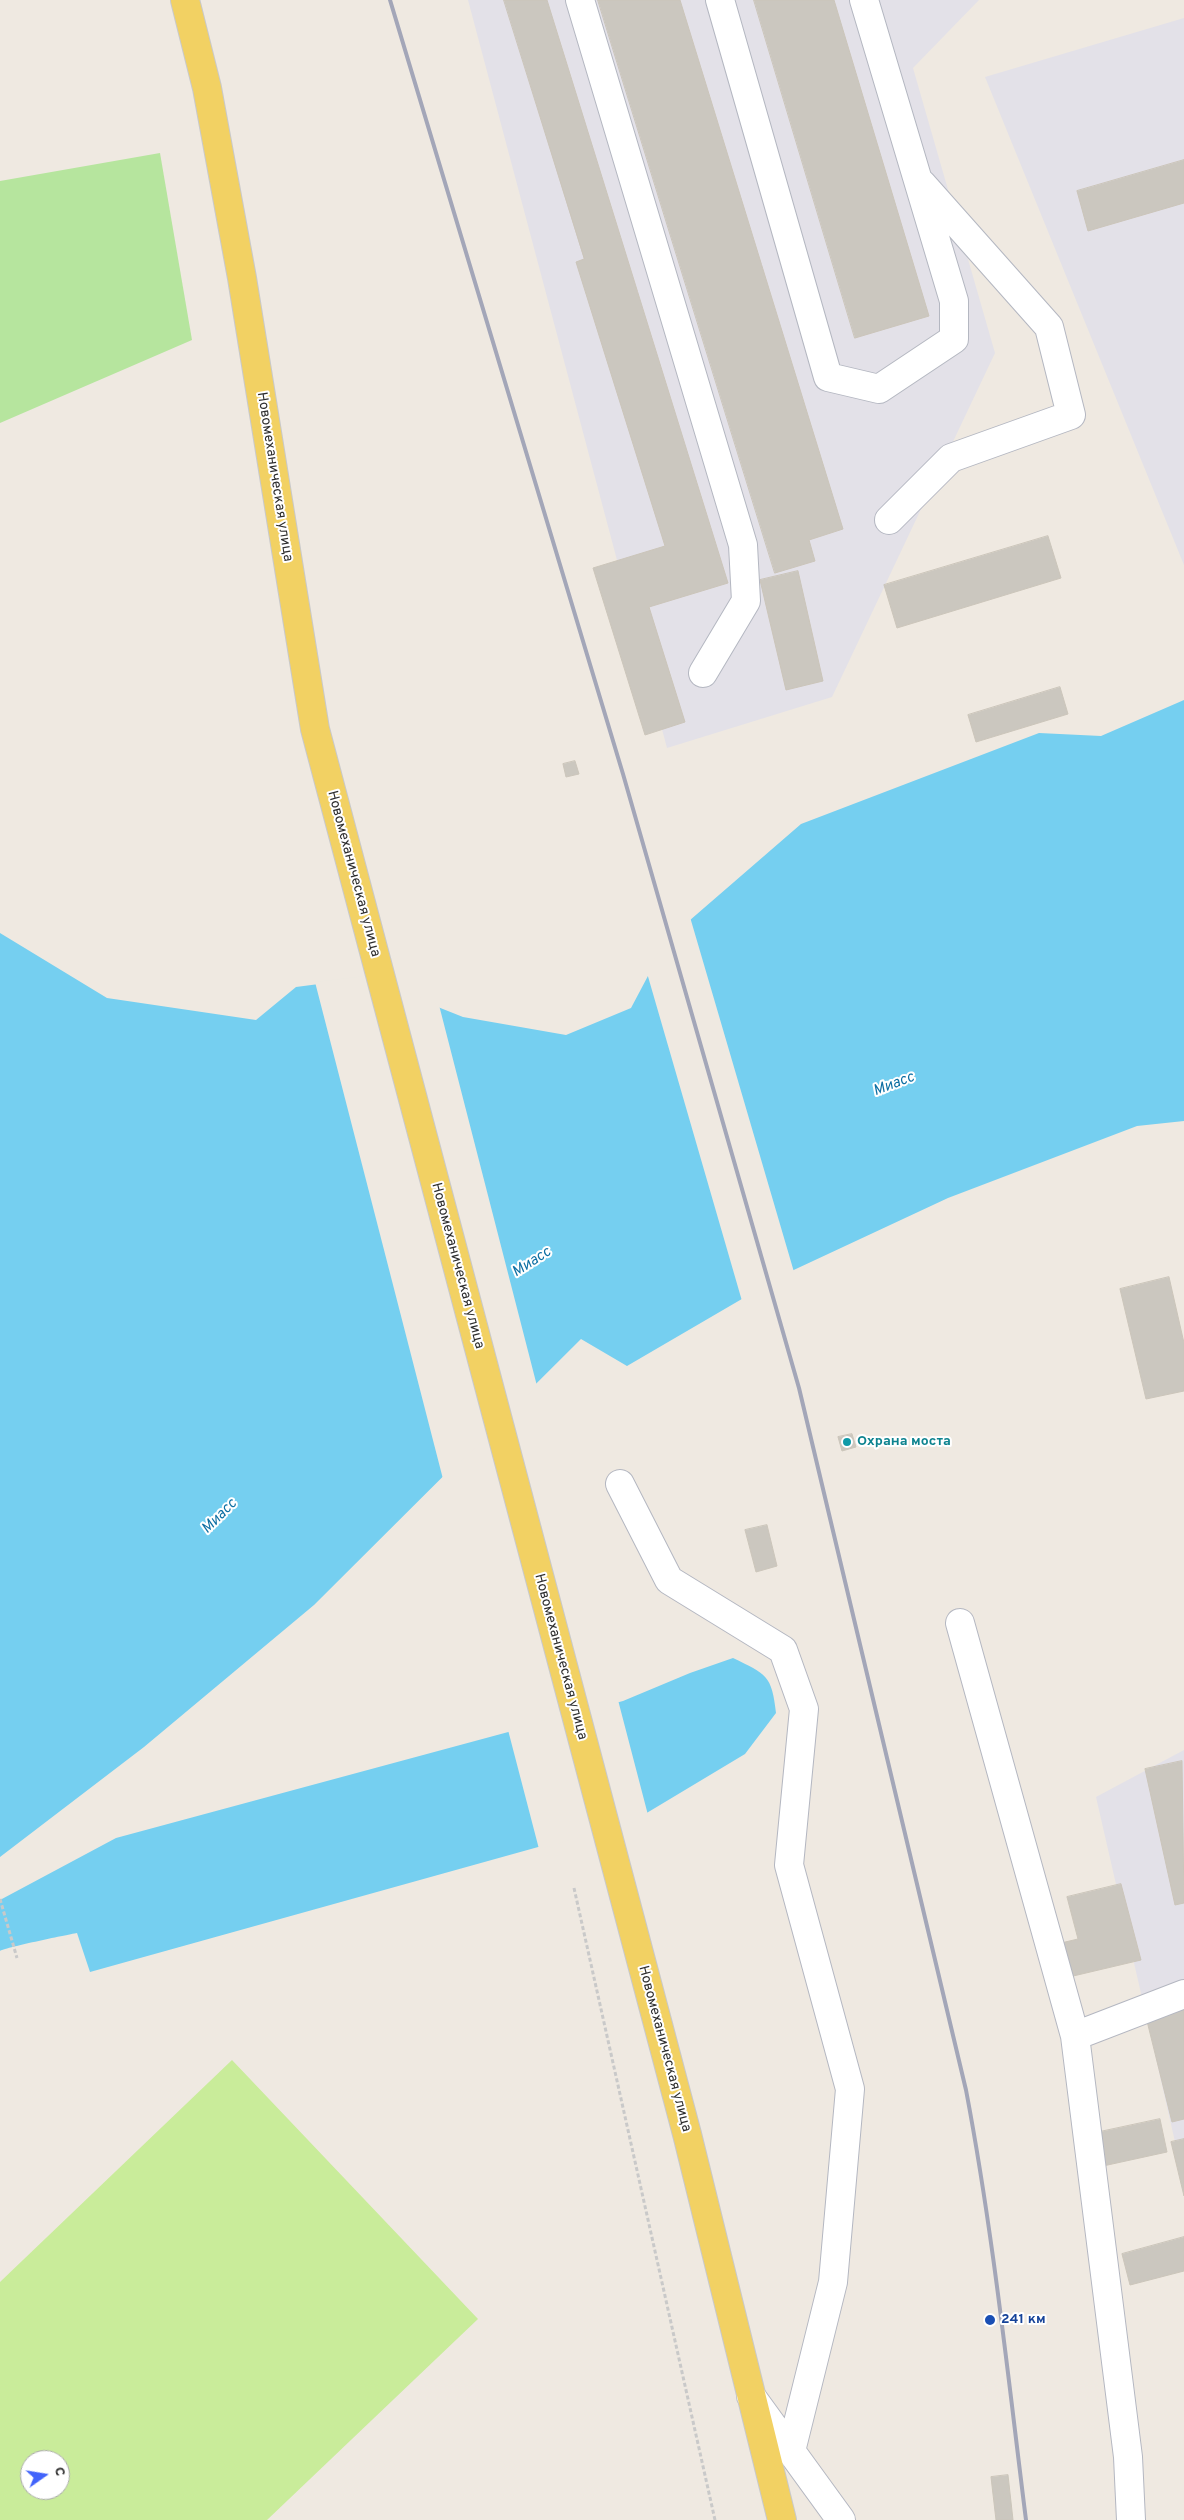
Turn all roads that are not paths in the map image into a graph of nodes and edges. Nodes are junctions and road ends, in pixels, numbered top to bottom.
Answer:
1 (185, 0) edge
2 (580, 0) edge
3 (720, 0) edge
4 (864, 0) edge
5 (916, 178) junction
6 (889, 520) dead end
7 (703, 673) dead end
8 (620, 1484) dead end
9 (960, 1623) dead end
10 (1184, 1994) edge
11 (1075, 2036) junction
12 (751, 2396) junction
13 (791, 2451) junction
14 (782, 2520) edge
15 (841, 2520) edge
16 (1131, 2520) edge

1 - 12 main road, Новомеханическая улица
2 - 7 lane
3 - 5 lane
4 - 5 lane
5 - 6 lane
8 - 13 lane
9 - 11 lane
10 - 11 lane
11 - 16 lane
12 - 13 lane
12 - 14 main road, Новомеханическая улица
13 - 15 lane

